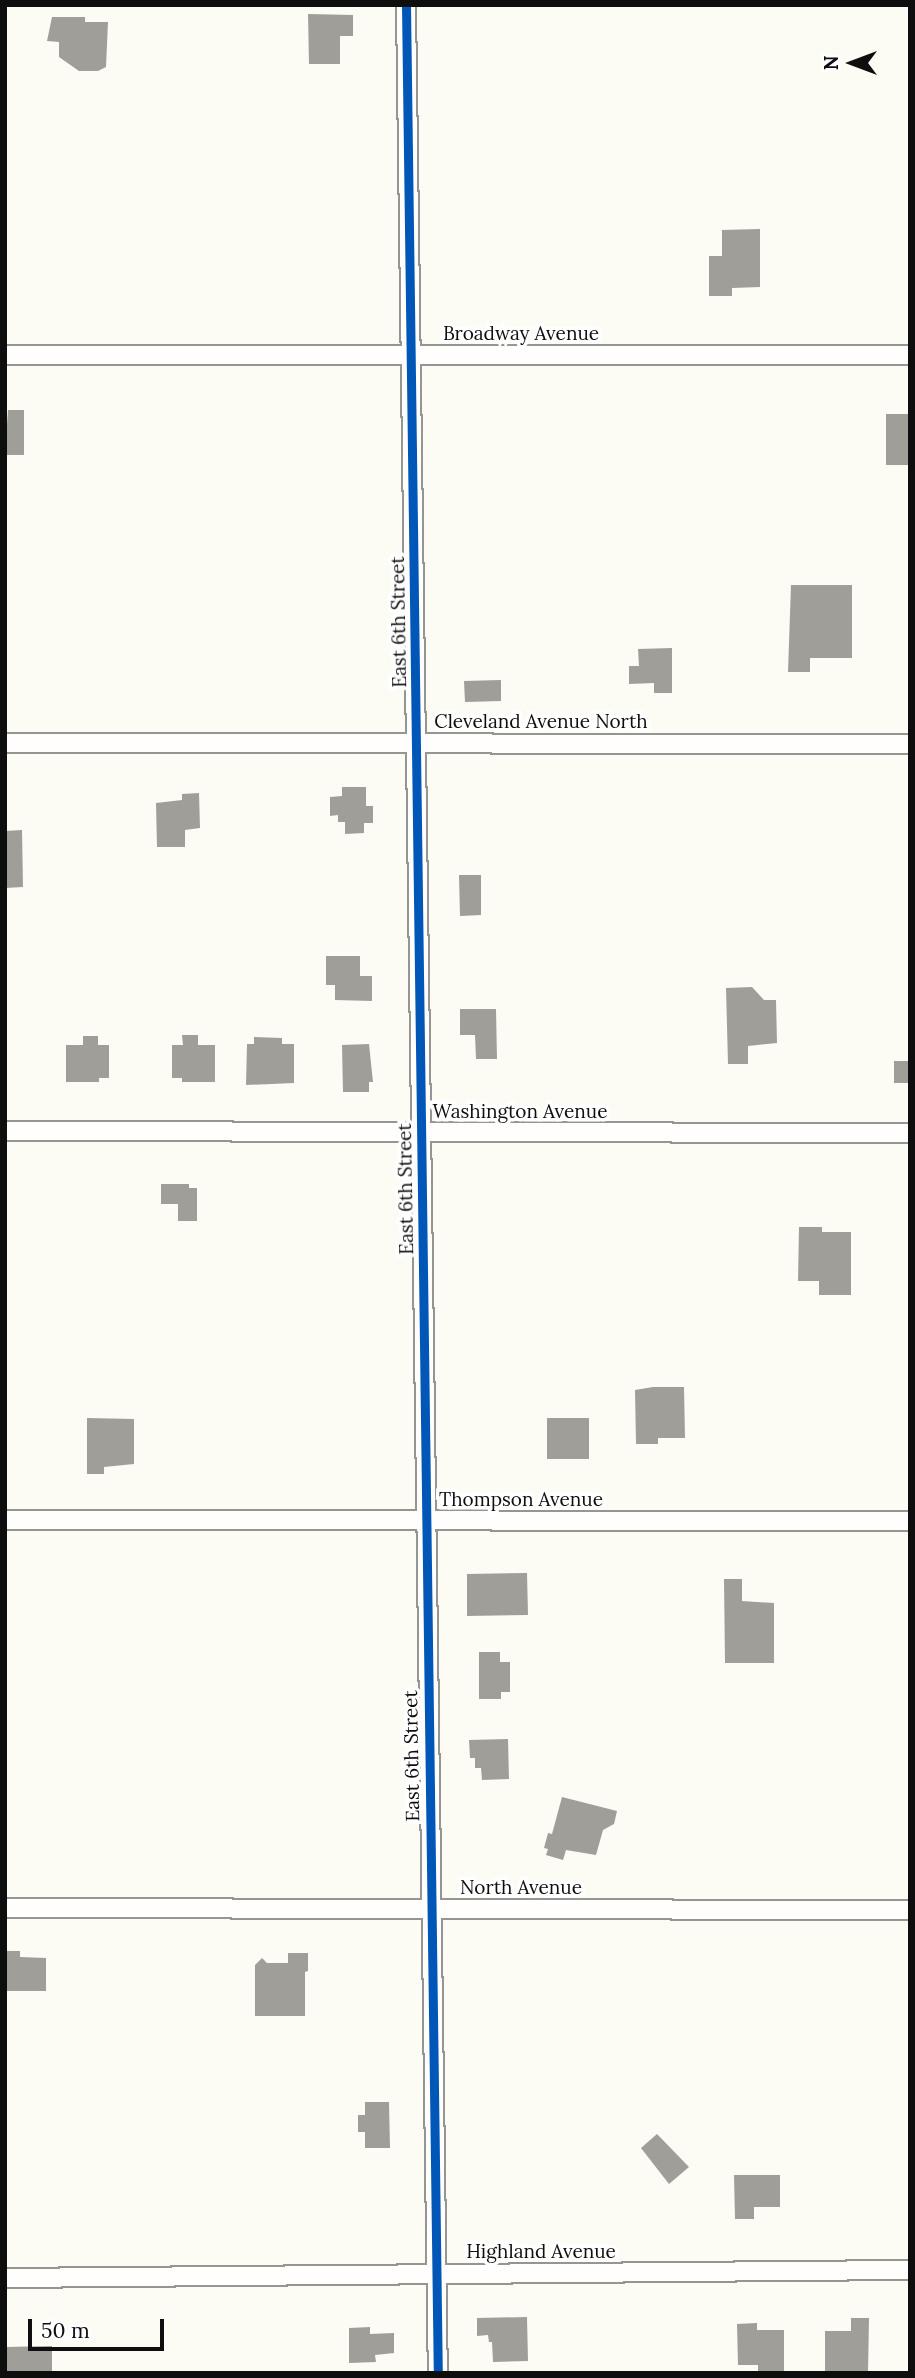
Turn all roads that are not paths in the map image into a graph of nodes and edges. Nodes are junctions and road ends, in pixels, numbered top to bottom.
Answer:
1 (406, 5) edge
2 (5, 355) edge
3 (412, 355) junction
4 (910, 355) edge
5 (5, 743) edge
6 (418, 744) junction
7 (910, 744) edge
8 (5, 1131) edge
9 (423, 1133) junction
10 (910, 1133) edge
11 (5, 1520) edge
12 (427, 1521) junction
13 (910, 1521) edge
14 (5, 1908) edge
15 (432, 1909) junction
16 (910, 1910) edge
17 (910, 2270) edge
18 (437, 2274) junction
19 (5, 2278) edge
20 (438, 2373) edge

1 - 3 street, East 6th Street
2 - 3 street, Broadway Avenue
3 - 4 street, Broadway Avenue
3 - 6 street, East 6th Street
5 - 6 street, Cleveland Avenue North
6 - 7 street, Cleveland Avenue North
6 - 9 street, East 6th Street
8 - 9 street, Washington Avenue
9 - 10 street, Washington Avenue
9 - 12 street, East 6th Street
11 - 12 street, Thompson Avenue
12 - 13 street, Thompson Avenue
12 - 15 street, East 6th Street
14 - 15 street, North Avenue
15 - 16 street, North Avenue
15 - 18 street, East 6th Street
17 - 18 street, Highland Avenue
18 - 19 street, Highland Avenue
18 - 20 street, East 6th Street

